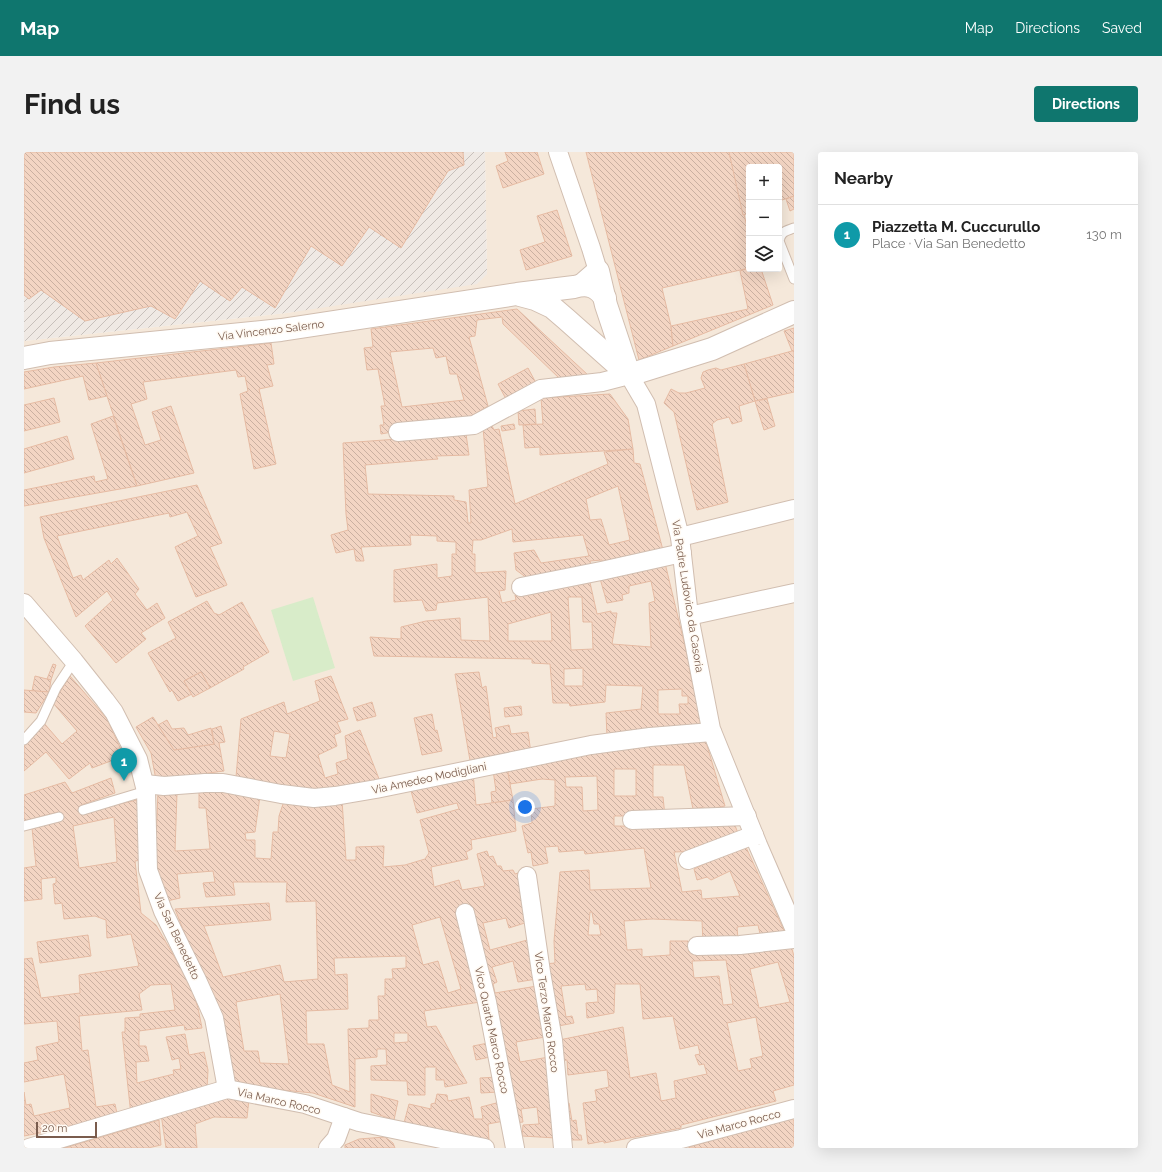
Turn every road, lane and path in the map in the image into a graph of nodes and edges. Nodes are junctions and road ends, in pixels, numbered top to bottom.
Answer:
1 (558, 152) edge
2 (794, 228) edge
3 (793, 272) edge
4 (585, 281) junction
5 (517, 294) junction
6 (606, 302) junction
7 (794, 312) edge
8 (569, 321) junction
9 (24, 358) edge
10 (629, 375) junction
11 (398, 432) dead end
12 (794, 509) edge
13 (681, 545) junction
14 (521, 587) dead end
15 (794, 593) edge
16 (24, 603) edge
17 (689, 616) junction
18 (74, 661) junction
19 (712, 732) junction
20 (24, 740) edge
21 (146, 787) junction
22 (83, 810) dead end
23 (747, 816) junction
24 (59, 817) dead end
25 (632, 820) dead end
26 (24, 826) edge
27 (754, 835) junction
28 (688, 860) dead end
29 (527, 876) dead end
30 (465, 914) dead end
31 (794, 929) edge
32 (697, 946) dead end
33 (227, 1089) junction
34 (794, 1109) edge
35 (344, 1117) junction
36 (413, 1141) edge
37 (683, 1144) edge
38 (29, 1148) edge
39 (328, 1148) edge
40 (485, 1148) edge
41 (515, 1148) edge
42 (563, 1148) edge
43 (636, 1148) edge

1 - 4 street
2 - 3 lane
4 - 5 street, Via Vincenzo Salerno
4 - 6 street
4 - 8 street
5 - 8 street
5 - 9 street, Via Vincenzo Salerno
6 - 8 street
6 - 10 street
7 - 10 street
8 - 10 street
10 - 11 street
10 - 13 street, Via Padre Ludovico da Casoria
12 - 13 street
13 - 14 street
13 - 17 street, Via Padre Ludovico da Casoria
15 - 17 street
16 - 18 street, Via San Benedetto
17 - 19 street, Via Padre Ludovico da Casoria
18 - 20 lane
18 - 21 street, Via San Benedetto
19 - 21 street, Via Amedeo Modigliani
19 - 23 street, Via Padre Ludovico da Casoria
21 - 22 lane
21 - 33 street, Via San Benedetto
23 - 25 street
23 - 27 street, Via Padre Ludovico da Casoria
24 - 26 lane
27 - 28 street
27 - 31 street, Via Padre Ludovico da Casoria
29 - 42 street, Vico Terzo Marco Rocco
30 - 41 street, Vico Quarto Marco Rocco
31 - 32 street
33 - 35 street, Via Marco Rocco
33 - 38 street, Via Marco Rocco
34 - 37 street, Via Marco Rocco
35 - 36 street, Via Marco Rocco
35 - 39 street
36 - 40 street, Via Marco Rocco
37 - 43 street, Via Marco Rocco

